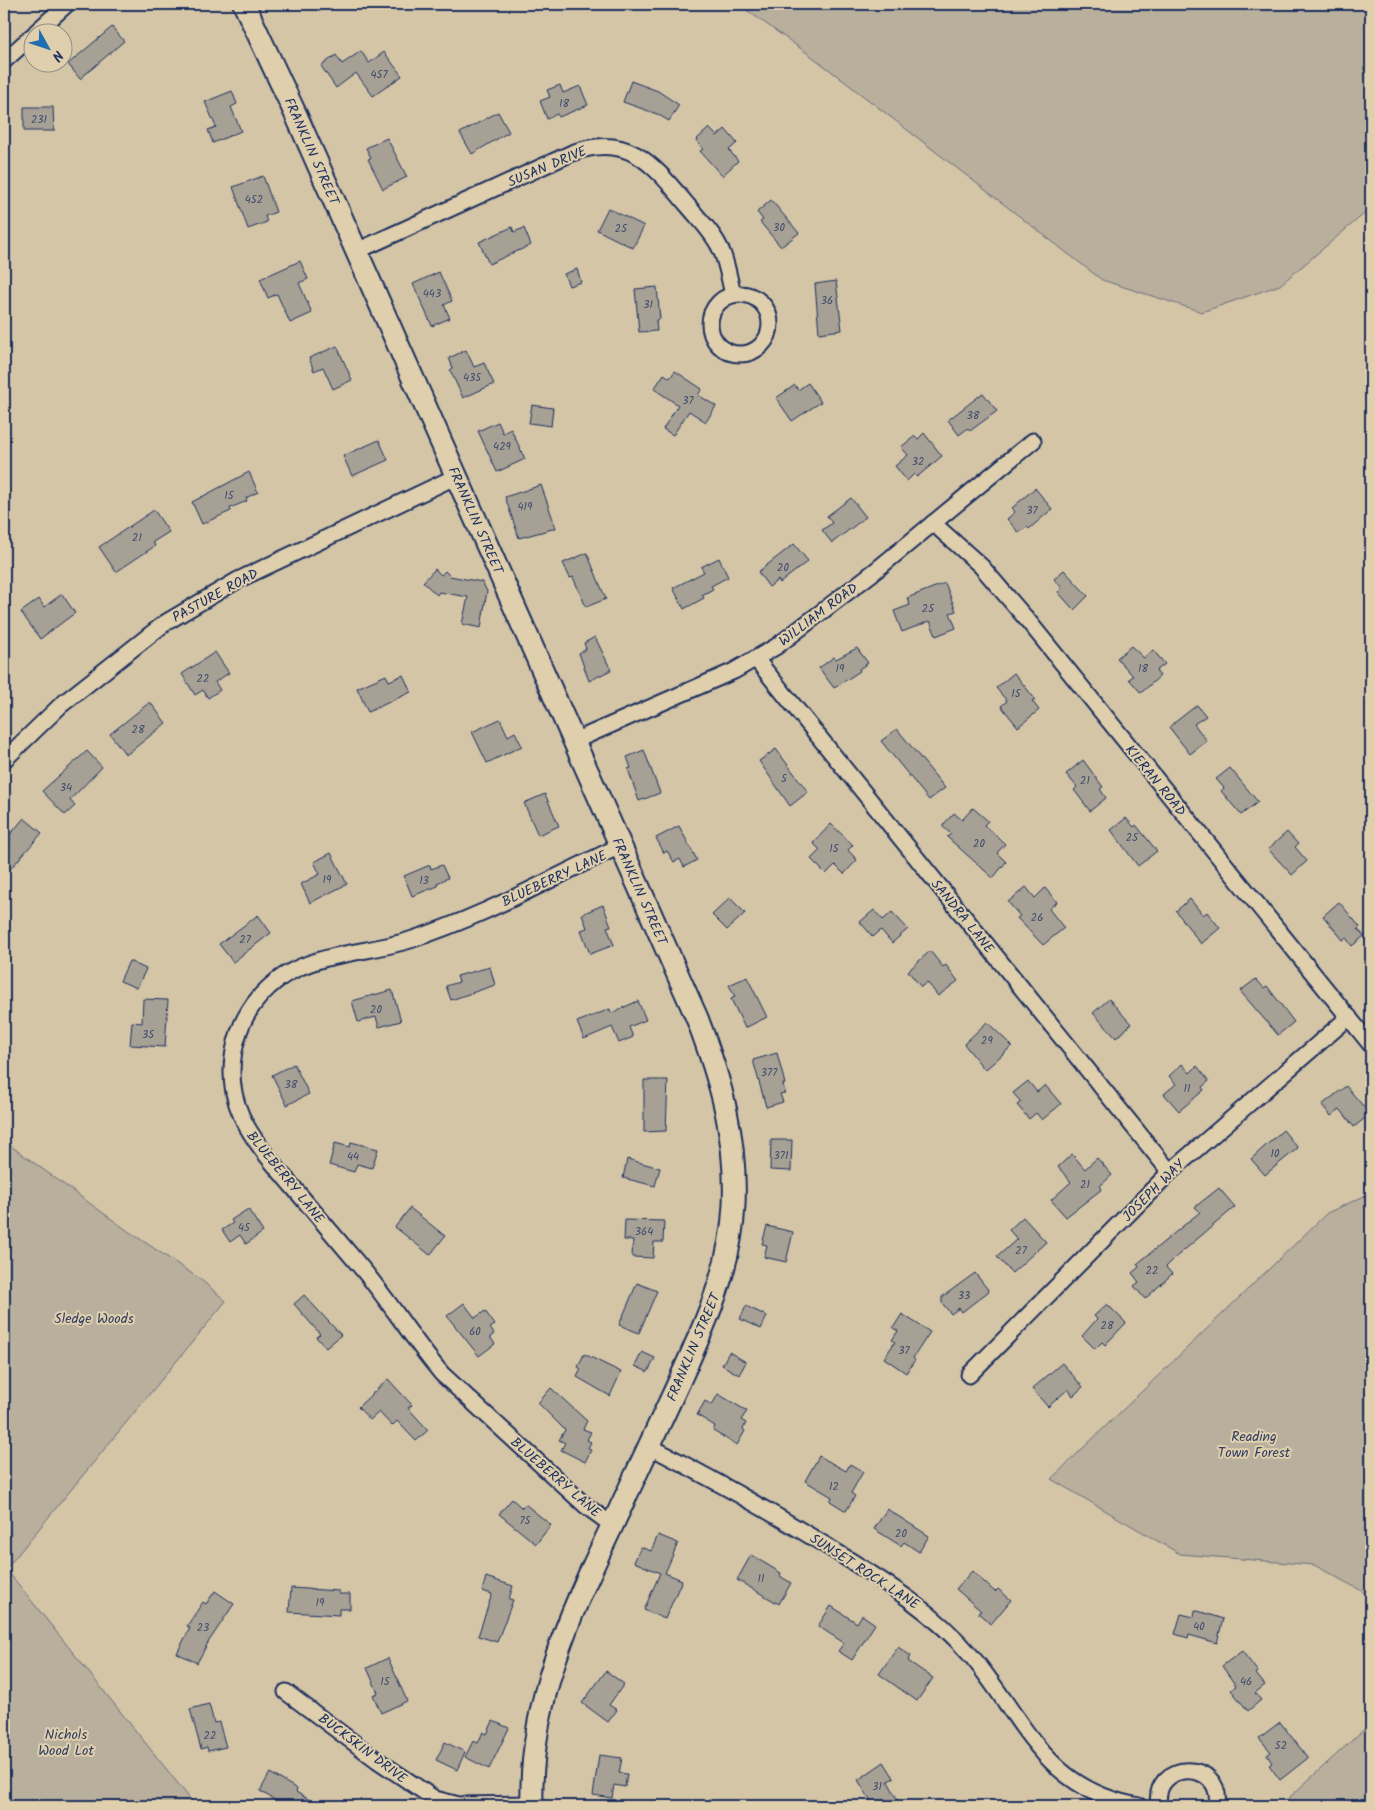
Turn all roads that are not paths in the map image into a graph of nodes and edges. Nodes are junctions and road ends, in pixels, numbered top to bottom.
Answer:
1 (67, 4) edge
2 (244, 4) edge
3 (47, 22) edge
4 (22, 45) edge
5 (4, 61) edge
6 (357, 252) junction
7 (732, 294) junction
8 (1033, 441) dead end
9 (456, 476) junction
10 (933, 523) junction
11 (756, 659) junction
12 (574, 741) junction
13 (4, 760) edge
14 (620, 846) junction
15 (1349, 1017) junction
16 (1371, 1044) edge
17 (1170, 1172) junction
18 (969, 1375) dead end
19 (649, 1446) junction
20 (612, 1525) junction
21 (286, 1692) dead end
22 (531, 1805) edge
23 (1139, 1806) edge
24 (1159, 1806) edge
25 (1217, 1806) edge

1 - 3 street
2 - 6 main road, FRANKLIN STREET
4 - 5 street
6 - 7 street, SUSAN DRIVE
6 - 9 main road, FRANKLIN STREET
7 - 7 street
8 - 10 street, WILLIAM ROAD
9 - 12 main road, FRANKLIN STREET
9 - 13 street, PASTURE ROAD
10 - 11 street, WILLIAM ROAD
10 - 15 street, KIERAN ROAD
11 - 12 street, WILLIAM ROAD
11 - 17 street, SANDRA LANE
12 - 14 main road, FRANKLIN STREET
14 - 19 main road, FRANKLIN STREET
14 - 20 street, BLUEBERRY LANE
15 - 16 street, KIERAN ROAD
15 - 17 street, JOSEPH WAY
17 - 18 street, JOSEPH WAY
19 - 20 main road, FRANKLIN STREET
19 - 23 street, SUNSET ROCK LANE
20 - 22 main road, FRANKLIN STREET
21 - 22 street, BUCKSKIN DRIVE
24 - 25 street

